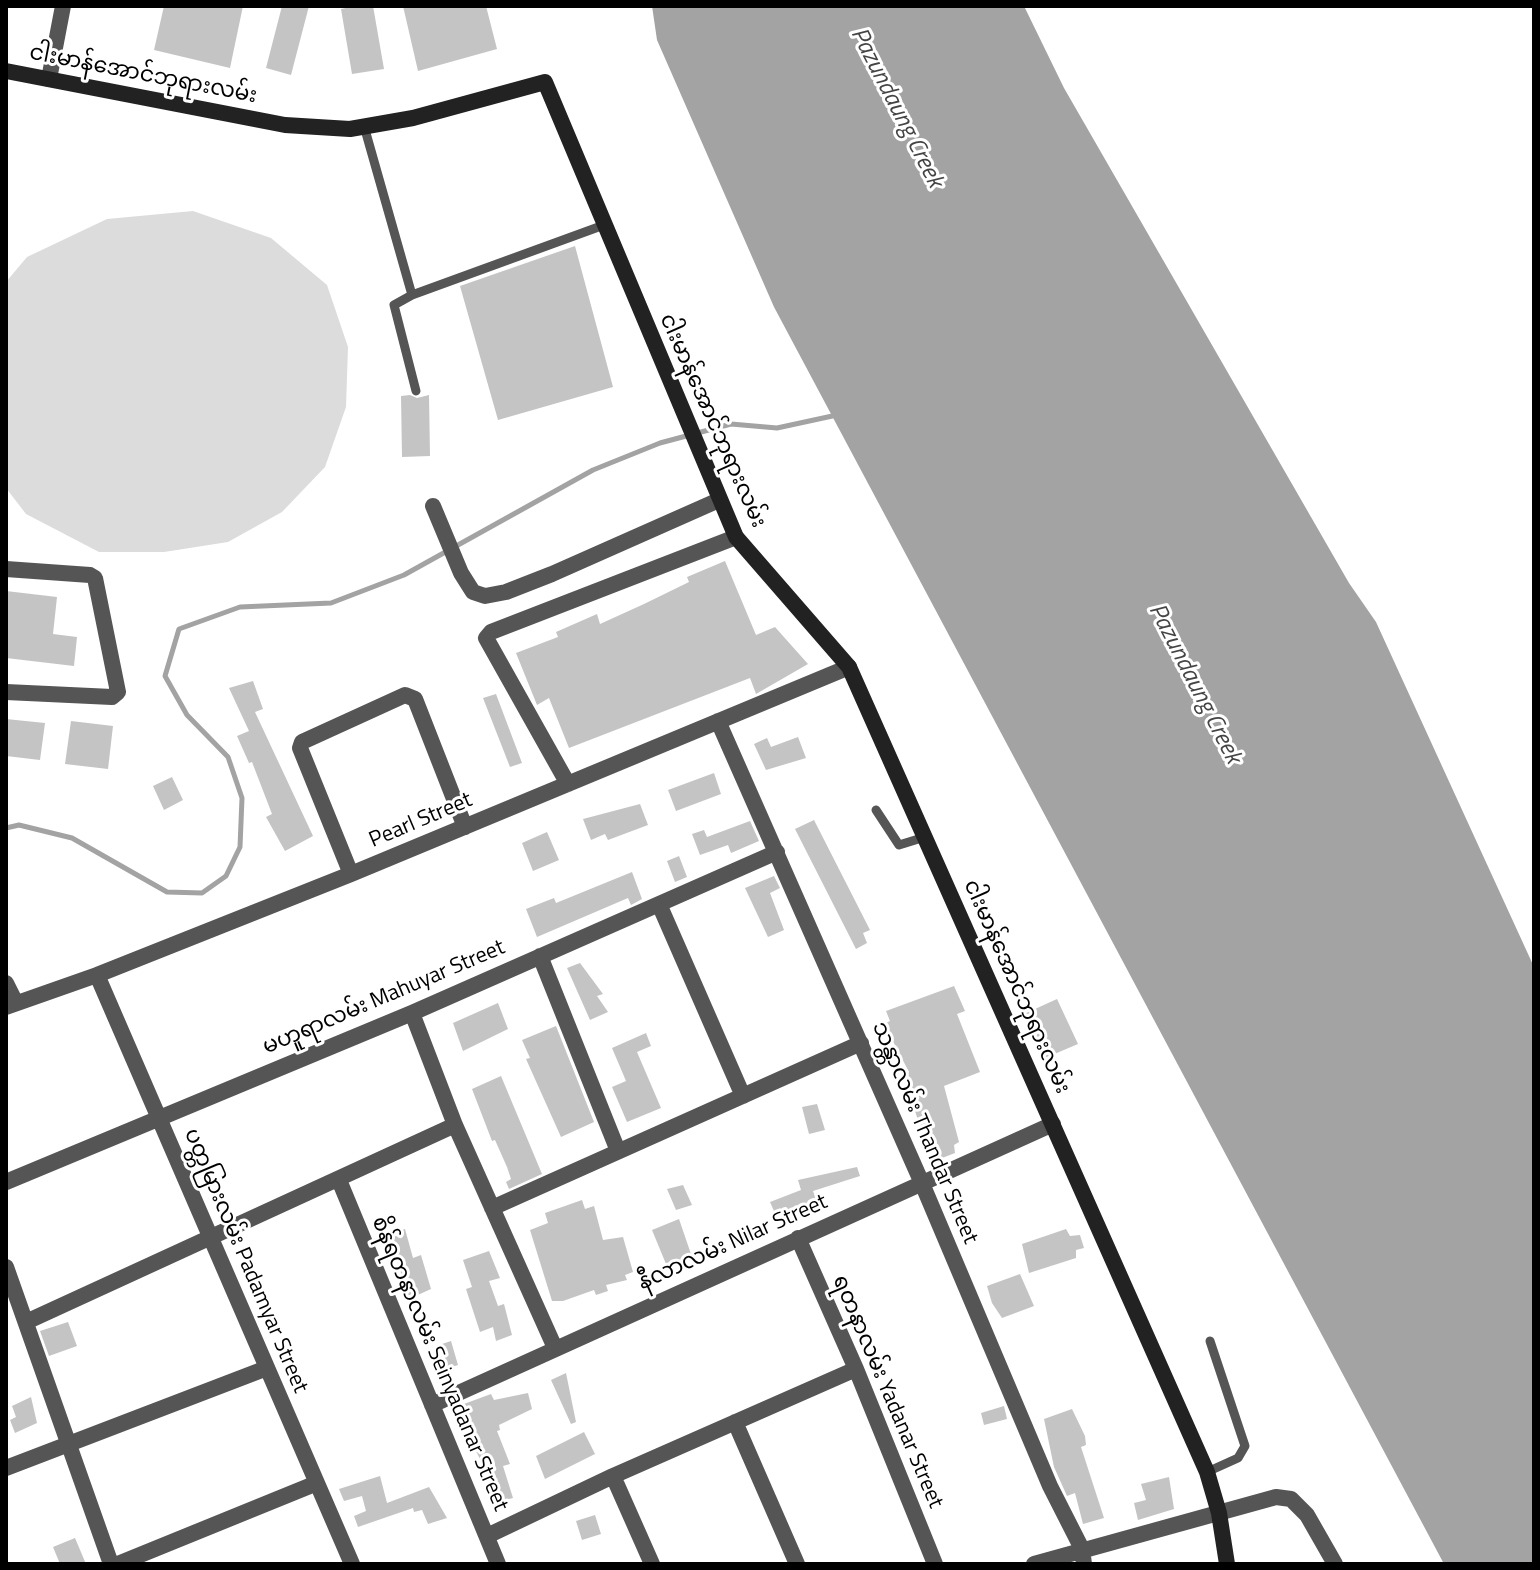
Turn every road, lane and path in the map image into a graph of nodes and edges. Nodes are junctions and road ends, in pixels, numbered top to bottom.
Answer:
1 (63, 6) edge
2 (6, 71) edge
3 (49, 79) junction
4 (364, 126) junction
5 (604, 225) junction
6 (412, 295) junction
7 (416, 391) dead end
8 (719, 500) junction
9 (433, 506) dead end
10 (736, 537) junction
11 (6, 569) edge
12 (849, 667) junction
13 (6, 692) edge
14 (718, 721) junction
15 (568, 784) junction
16 (876, 810) dead end
17 (465, 827) junction
18 (925, 837) junction
19 (777, 852) junction
20 (351, 874) junction
21 (659, 904) junction
22 (540, 956) junction
23 (97, 975) junction
24 (6, 983) edge
25 (11, 1005) edge
26 (412, 1013) junction
27 (861, 1043) junction
28 (743, 1096) junction
29 (158, 1116) junction
30 (1053, 1124) junction
31 (455, 1125) junction
32 (618, 1151) junction
33 (339, 1180) junction
34 (921, 1181) junction
35 (6, 1182) edge
36 (492, 1208) junction
37 (210, 1235) junction
38 (798, 1238) junction
39 (6, 1267) edge
40 (26, 1322) junction
41 (1210, 1341) dead end
42 (555, 1348) junction
43 (267, 1368) junction
44 (856, 1369) junction
45 (432, 1405) junction
46 (735, 1422) junction
47 (69, 1445) junction
48 (6, 1468) edge
49 (1207, 1472) junction
50 (613, 1476) junction
51 (317, 1483) junction
52 (1219, 1513) junction
53 (487, 1536) junction
54 (1083, 1556) edge
55 (111, 1564) edge
56 (118, 1564) edge
57 (352, 1564) edge
58 (498, 1564) edge
59 (652, 1564) edge
60 (797, 1564) edge
61 (935, 1564) edge
62 (1034, 1564) edge
63 (1227, 1564) edge
64 (1335, 1564) edge

1 - 3 street
2 - 3 main road, ငါးမာန်အောင်ဘုရားလမ်း
3 - 4 main road, ငါးမာန်အောင်ဘုရားလမ်း
4 - 5 main road, ငါးမာန်အောင်ဘုရားလမ်း
4 - 6 lane
5 - 6 lane
5 - 8 main road, ငါးမာန်အောင်ဘုရားလမ်း
6 - 7 lane
8 - 9 street
8 - 10 main road, ငါးမာန်အောင်ဘုရားလမ်း
10 - 12 main road, ငါးမာန်အောင်ဘုရားလမ်း
10 - 15 street
11 - 13 street
12 - 14 street, Pearl Street
12 - 18 main road, ငါးမာန်အောင်ဘုရားလမ်း
14 - 15 street, Pearl Street
14 - 19 street, သန္တာလမ်း Thandar Street
15 - 17 street, Pearl Street
16 - 18 lane
17 - 20 street, Pearl Street
17 - 20 street
18 - 30 main road, ငါးမာန်အောင်ဘုရားလမ်း
19 - 21 street, မဟူရာလမ်း Mahuyar Street
19 - 27 street, သန္တာလမ်း Thandar Street
20 - 23 street, Pearl Street
21 - 22 street, မဟူရာလမ်း Mahuyar Street
21 - 28 street
22 - 26 street, မဟူရာလမ်း Mahuyar Street
22 - 32 street
23 - 25 street, Pearl Street
23 - 29 street, ပတ္တမြားလမ်း Padamyar Street
24 - 25 street
26 - 29 street, မဟူရာလမ်း Mahuyar Street
26 - 31 street
27 - 28 street
27 - 34 street, သန္တာလမ်း Thandar Street
28 - 32 street
29 - 35 street, မဟူရာလမ်း Mahuyar Street
29 - 37 street, ပတ္တမြားလမ်း Padamyar Street
30 - 34 street, နီလာလမ်း Nilar Street
30 - 49 main road, ငါးမာန်အောင်ဘုရားလမ်း
31 - 33 street
31 - 36 street
32 - 36 street
33 - 37 street
33 - 45 street, စိန်ရတနာလမ်း Seinyadanar Street
34 - 38 street, နီလာလမ်း Nilar Street
34 - 54 street, သန္တာလမ်း Thandar Street
36 - 42 street
37 - 40 street
37 - 43 street, ပတ္တမြားလမ်း Padamyar Street
38 - 42 street, နီလာလမ်း Nilar Street
38 - 44 street, ရတနာလမ်း Yadanar Street
39 - 40 street
40 - 47 street
41 - 49 lane
42 - 45 street, နီလာလမ်း Nilar Street
43 - 47 street
43 - 51 street, ပတ္တမြားလမ်း Padamyar Street
44 - 46 street
44 - 61 street, ရတနာလမ်း Yadanar Street
45 - 53 street, စိန်ရတနာလမ်း Seinyadanar Street
46 - 50 street
46 - 60 street
47 - 48 street
47 - 55 street
49 - 52 main road, ငါးမာန်အောင်ဘုရားလမ်း
50 - 53 street
50 - 59 street
51 - 56 street
51 - 57 street, ပတ္တမြားလမ်း Padamyar Street
52 - 54 street
52 - 63 main road, ငါးမာန်အောင်ဘုရားလမ်း
52 - 64 street
53 - 58 street, စိန်ရတနာလမ်း Seinyadanar Street
54 - 62 street

